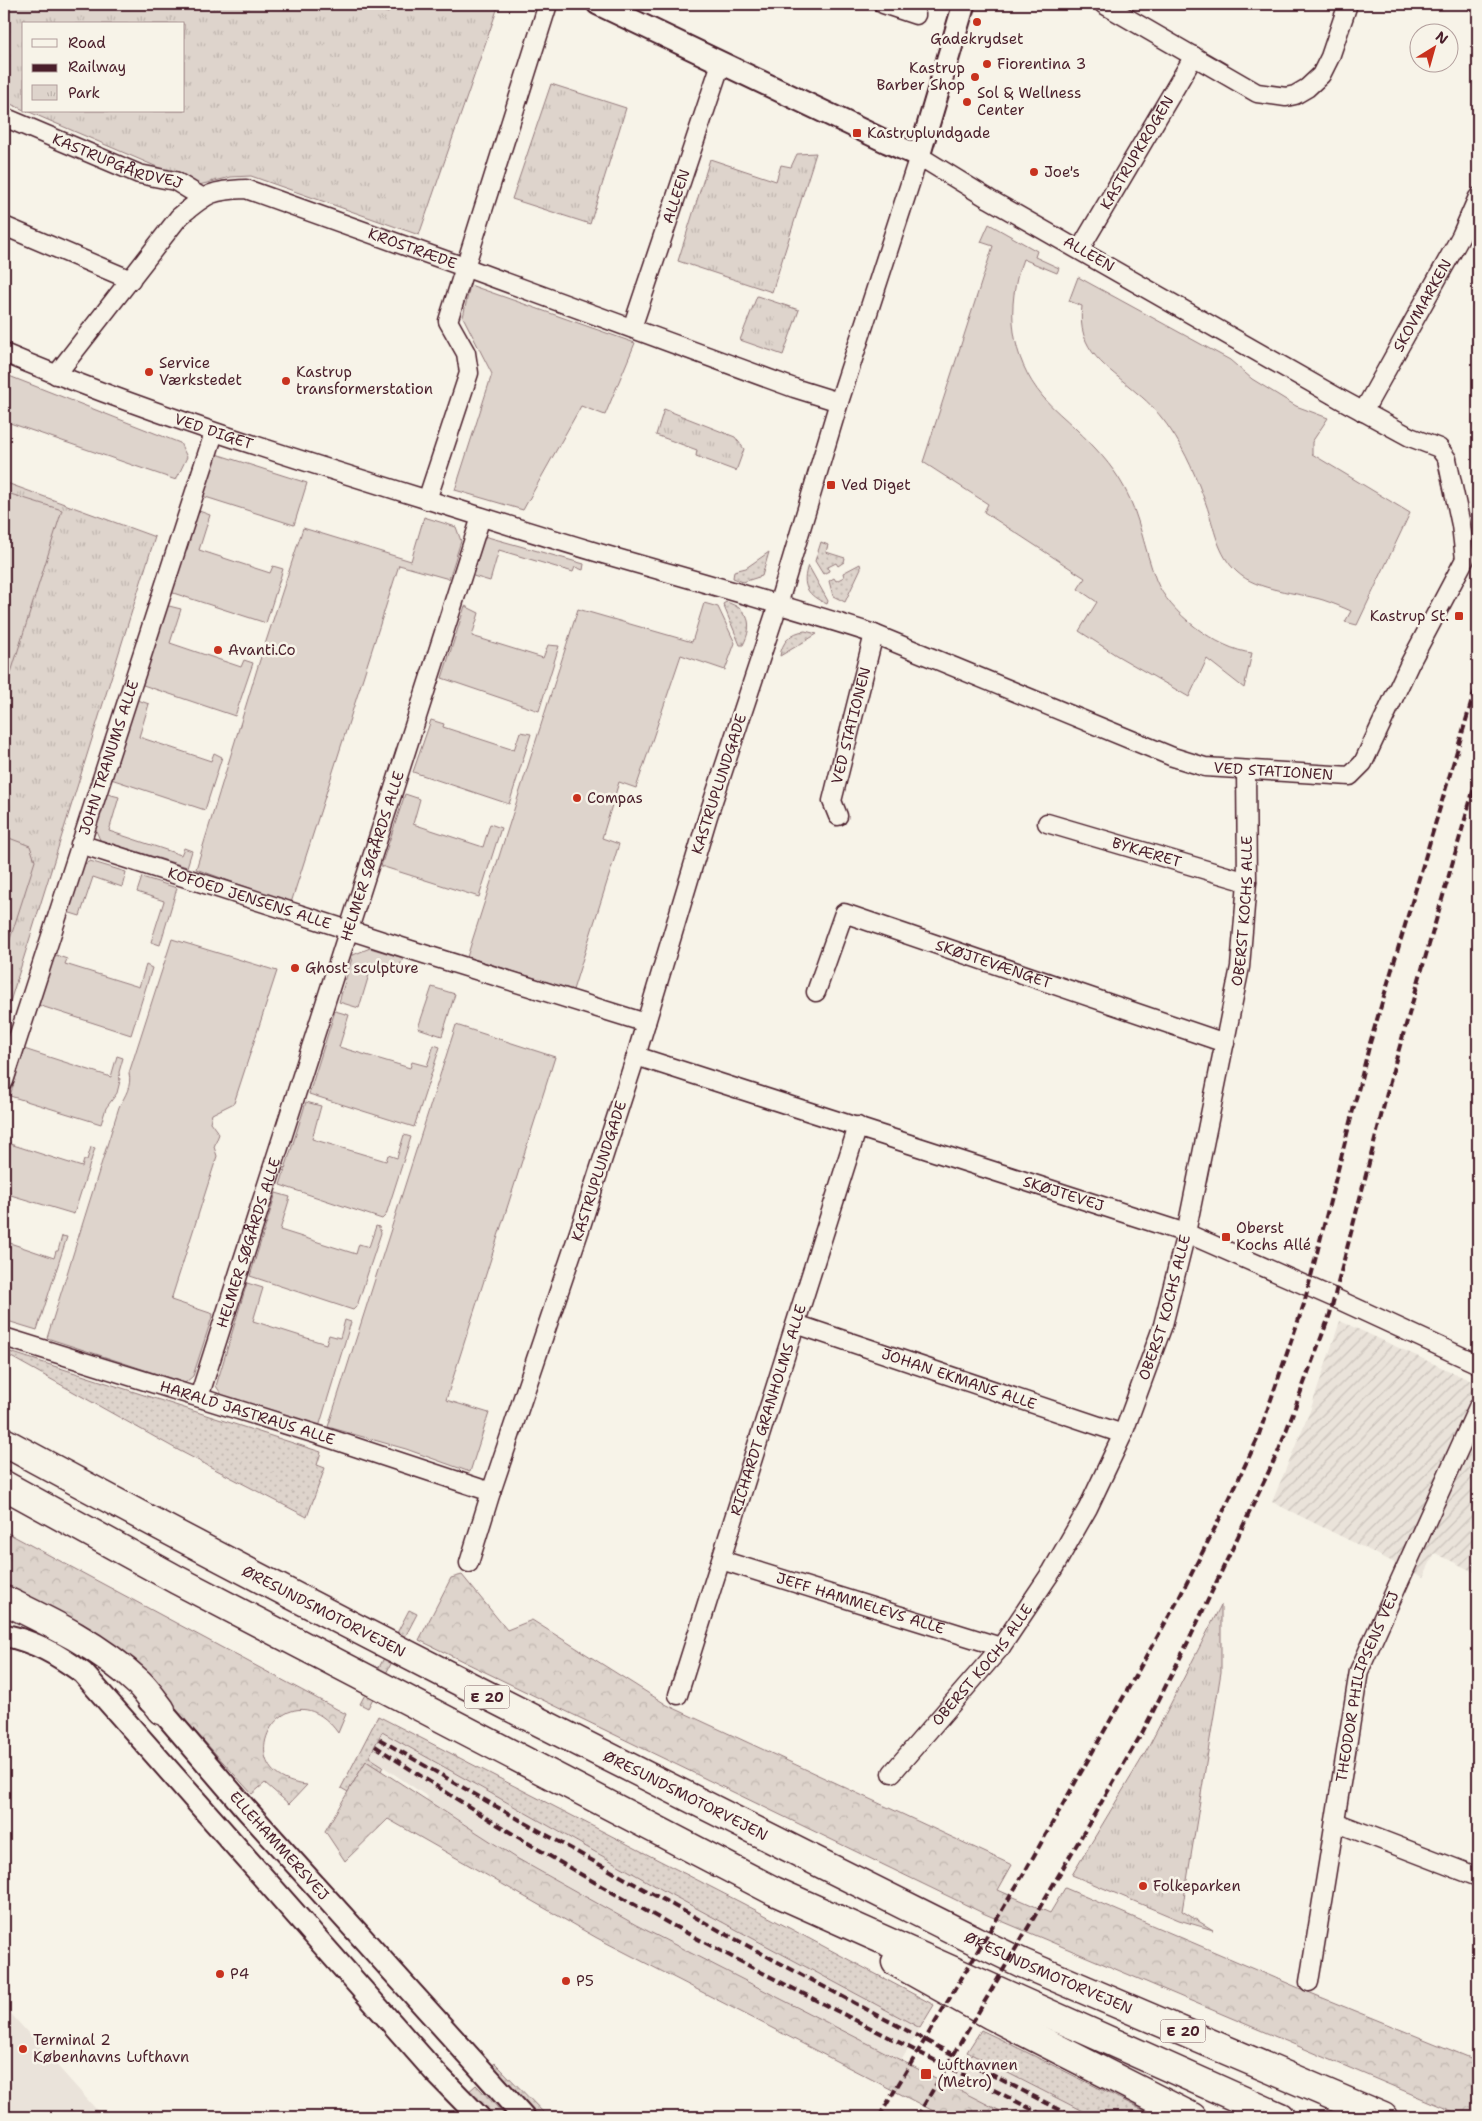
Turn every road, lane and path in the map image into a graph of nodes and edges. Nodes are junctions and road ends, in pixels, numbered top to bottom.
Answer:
1 (548, 4) edge
2 (598, 4) edge
3 (883, 4) edge
4 (964, 4) edge
5 (1103, 4) edge
6 (1348, 4) edge
7 (916, 15) dead end
8 (1194, 56) junction
9 (721, 63) junction
10 (4, 117) edge
11 (919, 156) junction
12 (1478, 197) edge
13 (203, 198) junction
14 (4, 226) edge
15 (1080, 249) junction
16 (466, 268) junction
17 (131, 280) junction
18 (632, 328) junction
19 (4, 353) edge
20 (56, 375) junction
21 (839, 402) junction
22 (1363, 412) junction
23 (214, 433) junction
24 (1447, 460) joint
25 (427, 500) junction
26 (481, 517) junction
27 (778, 605) junction
28 (874, 634) junction
29 (1246, 770) junction
30 (838, 816) dead end
31 (1046, 823) dead end
32 (80, 844) junction
33 (1247, 882) junction
34 (348, 931) junction
35 (816, 992) dead end
36 (646, 1023) junction
37 (1225, 1043) junction
38 (636, 1056) junction
39 (4, 1081) edge
40 (858, 1126) junction
41 (1186, 1233) junction
42 (796, 1324) junction
43 (4, 1337) edge
44 (1478, 1364) edge
45 (199, 1397) junction
46 (1478, 1407) edge
47 (1123, 1434) junction
48 (4, 1442) edge
49 (4, 1485) edge
50 (491, 1492) junction
51 (721, 1560) junction
52 (470, 1563) dead end
53 (4, 1600) edge
54 (4, 1616) edge
55 (4, 1635) edge
56 (1001, 1647) junction
57 (678, 1695) dead end
58 (161, 1710) junction
59 (892, 1772) dead end
60 (1334, 1822) junction
61 (1478, 1877) edge
62 (774, 1891) junction
63 (1309, 1982) dead end
64 (459, 2047) junction
65 (434, 2071) junction
66 (1344, 2099) junction
67 (479, 2117) edge
68 (524, 2117) edge
69 (1192, 2117) edge
70 (1280, 2117) edge
71 (1383, 2117) edge
72 (1400, 2117) edge

1 - 16 street
2 - 9 street, ALLEEN
3 - 7 street
4 - 11 street, KASTRUPLUNDGADE
5 - 8 street
6 - 8 street
8 - 15 street, KASTRUPKROGEN
9 - 11 street, ALLEEN
9 - 18 street, ALLEEN
10 - 13 street, KASTRUPGÅRDVEJ
11 - 15 street, ALLEEN
11 - 21 street, KASTRUPLUNDGADE
12 - 22 street, SKOVMARKEN
13 - 16 street, KROSTRÆDE
13 - 17 street, KROSTRÆDE
14 - 17 street
15 - 22 street, ALLEEN
16 - 18 street, KROSTRÆDE
16 - 25 street
17 - 20 street, KROSTRÆDE
18 - 21 street, KROSTRÆDE
19 - 20 street, VED DIGET
20 - 23 street, VED DIGET
21 - 27 street, KASTRUPLUNDGADE
22 - 24 street, ALLEEN
23 - 25 street, VED DIGET
23 - 32 street, JOHN TRANUMS ALLE
24 - 29 street, VED STATIONEN
25 - 26 street, VED DIGET
26 - 27 street, VED DIGET
26 - 34 street, HELMER SØGÅRDS ALLE
27 - 28 street, VED STATIONEN
27 - 36 street, KASTRUPLUNDGADE
28 - 29 street, VED STATIONEN
28 - 30 street, VED STATIONEN
29 - 33 street, OBERST KOCHS ALLE
31 - 33 street, BYKÆRET
32 - 34 street, KOFOED JENSENS ALLE
32 - 39 street, JOHN TRANUMS ALLE
33 - 37 street, OBERST KOCHS ALLE
34 - 36 street, KOFOED JENSENS ALLE
34 - 45 street, HELMER SØGÅRDS ALLE
35 - 37 street, SKØJTEVÆNGET
36 - 38 street, KASTRUPLUNDGADE
37 - 41 street, OBERST KOCHS ALLE
38 - 40 street, SKØJTEVEJ
38 - 50 street, KASTRUPLUNDGADE
40 - 41 street, SKØJTEVEJ
40 - 42 street, RICHARDT GRANHOLMS ALLE
41 - 44 street, SKØJTEVEJ
41 - 47 street, OBERST KOCHS ALLE
42 - 47 street, JOHAN EKMANS ALLE
42 - 51 street, RICHARDT GRANHOLMS ALLE
43 - 45 street, HARALD JASTRAUS ALLE
45 - 50 street, HARALD JASTRAUS ALLE
46 - 60 street, THEODOR PHILIPSENS VEJ
47 - 56 street, OBERST KOCHS ALLE
48 - 66 highway, ØRESUNDSMOTORVEJEN / E 20
49 - 62 highway, E 20
50 - 52 street, KASTRUPLUNDGADE
51 - 56 street, JEFF HAMMELEVS ALLE
51 - 57 street, RICHARDT GRANHOLMS ALLE
53 - 58 highway
54 - 58 street, ELLEHAMMERSVEJ
55 - 65 street, ELLEHAMMERSVEJ
56 - 59 street, OBERST KOCHS ALLE
58 - 64 street, ELLEHAMMERSVEJ
60 - 61 street
60 - 63 street, THEODOR PHILIPSENS VEJ
62 - 69 highway
62 - 70 highway, E 20
64 - 65 street
64 - 68 street, ELLEHAMMERSVEJ
65 - 67 street, ELLEHAMMERSVEJ
66 - 71 highway, ØRESUNDSMOTORVEJEN / E 20
66 - 72 highway

